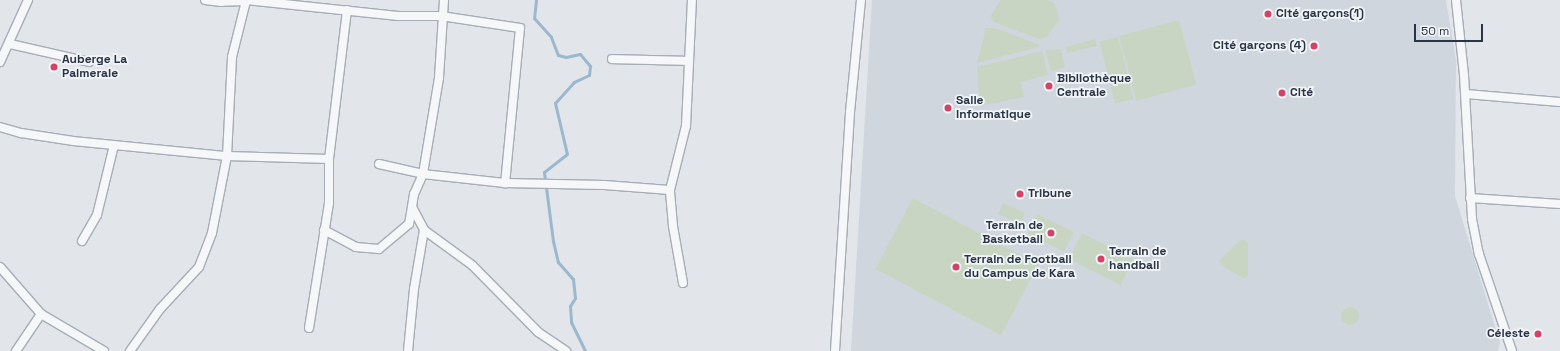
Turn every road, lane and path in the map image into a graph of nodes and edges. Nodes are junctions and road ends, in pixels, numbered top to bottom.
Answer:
1 (28, 0) edge
2 (205, 0) edge
3 (246, 0) edge
4 (444, 0) edge
5 (692, 0) edge
6 (862, 0) edge
7 (1456, 0) edge
8 (347, 10) junction
9 (441, 16) junction
10 (10, 44) junction
11 (612, 59) dead end
12 (689, 61) junction
13 (0, 62) edge
14 (89, 62) dead end
15 (1466, 94) junction
16 (1560, 102) edge
17 (0, 127) edge
18 (114, 145) junction
19 (227, 156) junction
20 (329, 159) junction
21 (379, 164) dead end
22 (423, 174) junction
23 (505, 183) junction
24 (670, 190) junction
25 (1470, 198) junction
26 (1560, 204) edge
27 (412, 207) junction
28 (324, 230) junction
29 (424, 230) junction
30 (82, 241) dead end
31 (0, 267) edge
32 (683, 283) dead end
33 (42, 314) junction
34 (309, 328) dead end
35 (16, 351) edge
36 (104, 351) edge
37 (130, 351) edge
38 (408, 351) edge
39 (566, 351) edge
40 (835, 351) edge
41 (1512, 351) edge

1 - 10 street
2 - 3 street
3 - 8 street
3 - 19 street
4 - 9 street
5 - 12 street
6 - 40 street
7 - 15 street
8 - 9 street
8 - 20 street
9 - 22 street
9 - 23 street
10 - 13 street
10 - 14 street
11 - 12 street
12 - 24 street
15 - 16 street
15 - 25 street
17 - 18 street
18 - 19 street
18 - 30 street
19 - 20 street
19 - 37 street
20 - 28 street
21 - 22 street
22 - 23 street
22 - 27 street
23 - 24 street
24 - 32 street
25 - 26 street
25 - 41 street
27 - 28 street
27 - 29 street
28 - 34 street
29 - 38 street
29 - 39 street
31 - 33 street
33 - 35 street
33 - 36 street

